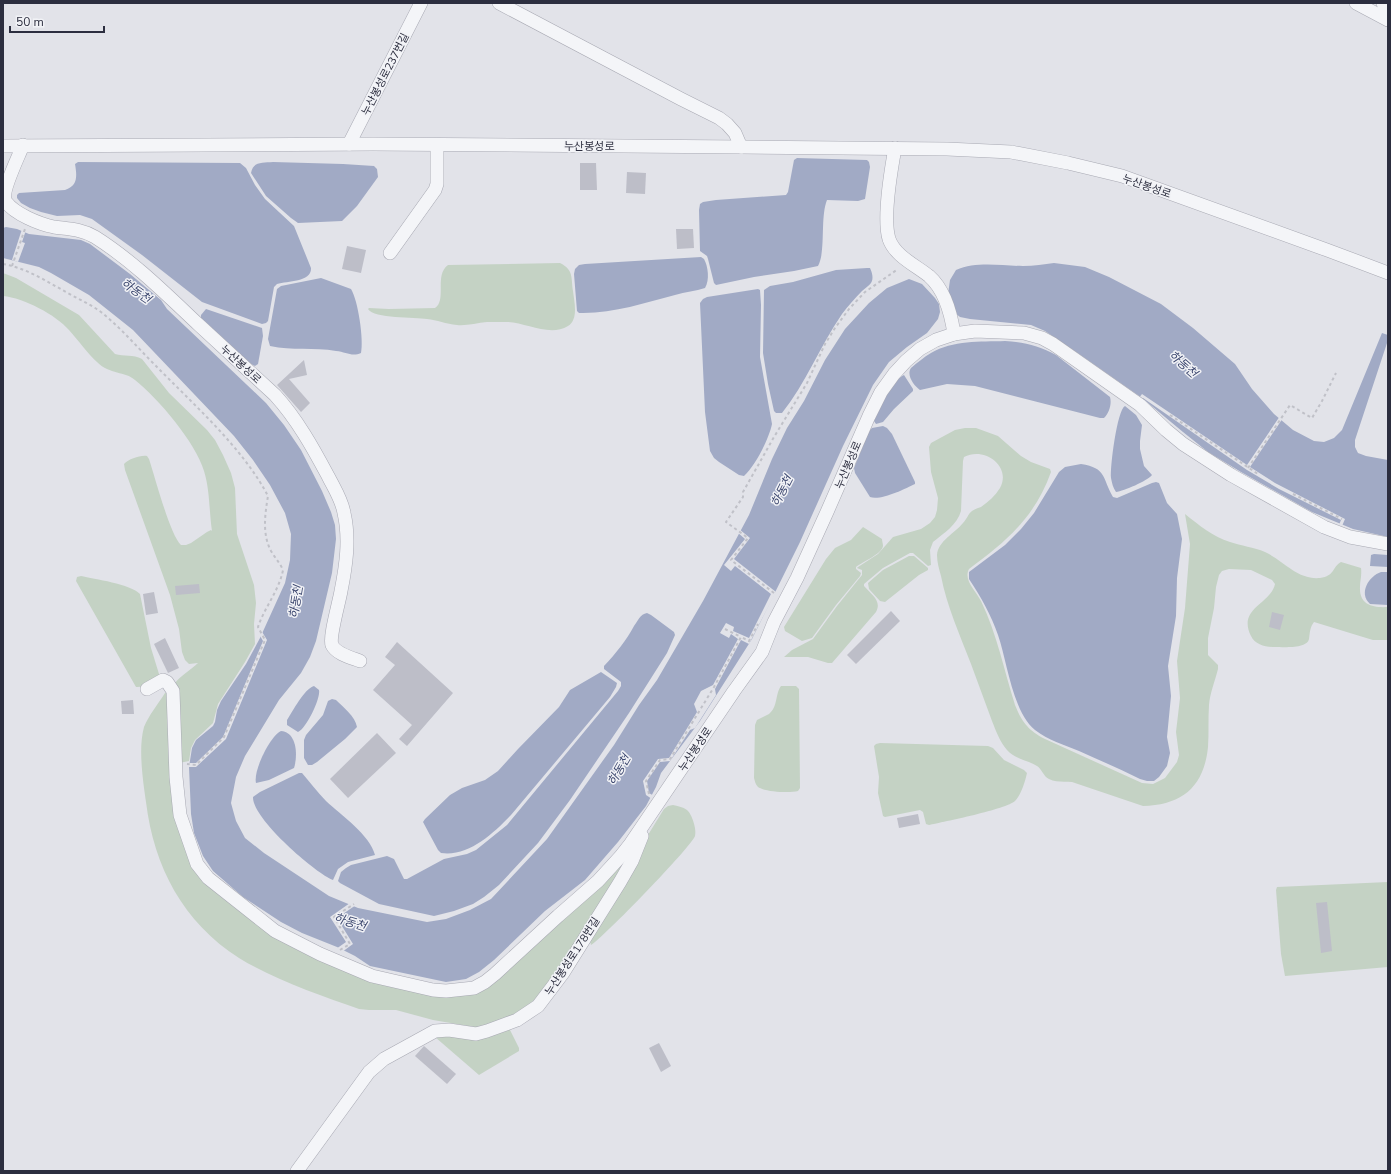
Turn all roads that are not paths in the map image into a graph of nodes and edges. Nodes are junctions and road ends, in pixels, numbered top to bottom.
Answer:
1 (421, 3) edge
2 (499, 3) edge
3 (1356, 3) edge
4 (1383, 3) edge
5 (1388, 19) edge
6 (349, 144) junction
7 (23, 145) junction
8 (437, 145) junction
9 (3, 146) edge
10 (741, 147) junction
11 (895, 148) junction
12 (4, 203) edge
13 (390, 253) dead end
14 (1388, 273) edge
15 (954, 334) junction
16 (1388, 544) edge
17 (360, 661) dead end
18 (148, 689) dead end
19 (646, 822) junction
20 (297, 1171) edge

1 - 6 street, 누산봉성로237번길
2 - 10 street
3 - 5 street
4 - 5 street
6 - 7 street, 누산봉성로
6 - 8 street, 누산봉성로
7 - 9 street, 누산봉성로
7 - 12 street, 누산봉성로
8 - 10 street, 누산봉성로
8 - 13 street
10 - 11 street, 누산봉성로
11 - 14 street, 누산봉성로
11 - 15 street
12 - 17 street, 누산봉성로
15 - 16 street, 누산봉성로
15 - 19 street, 누산봉성로
18 - 19 street
19 - 20 street, 누산봉성로178번길

